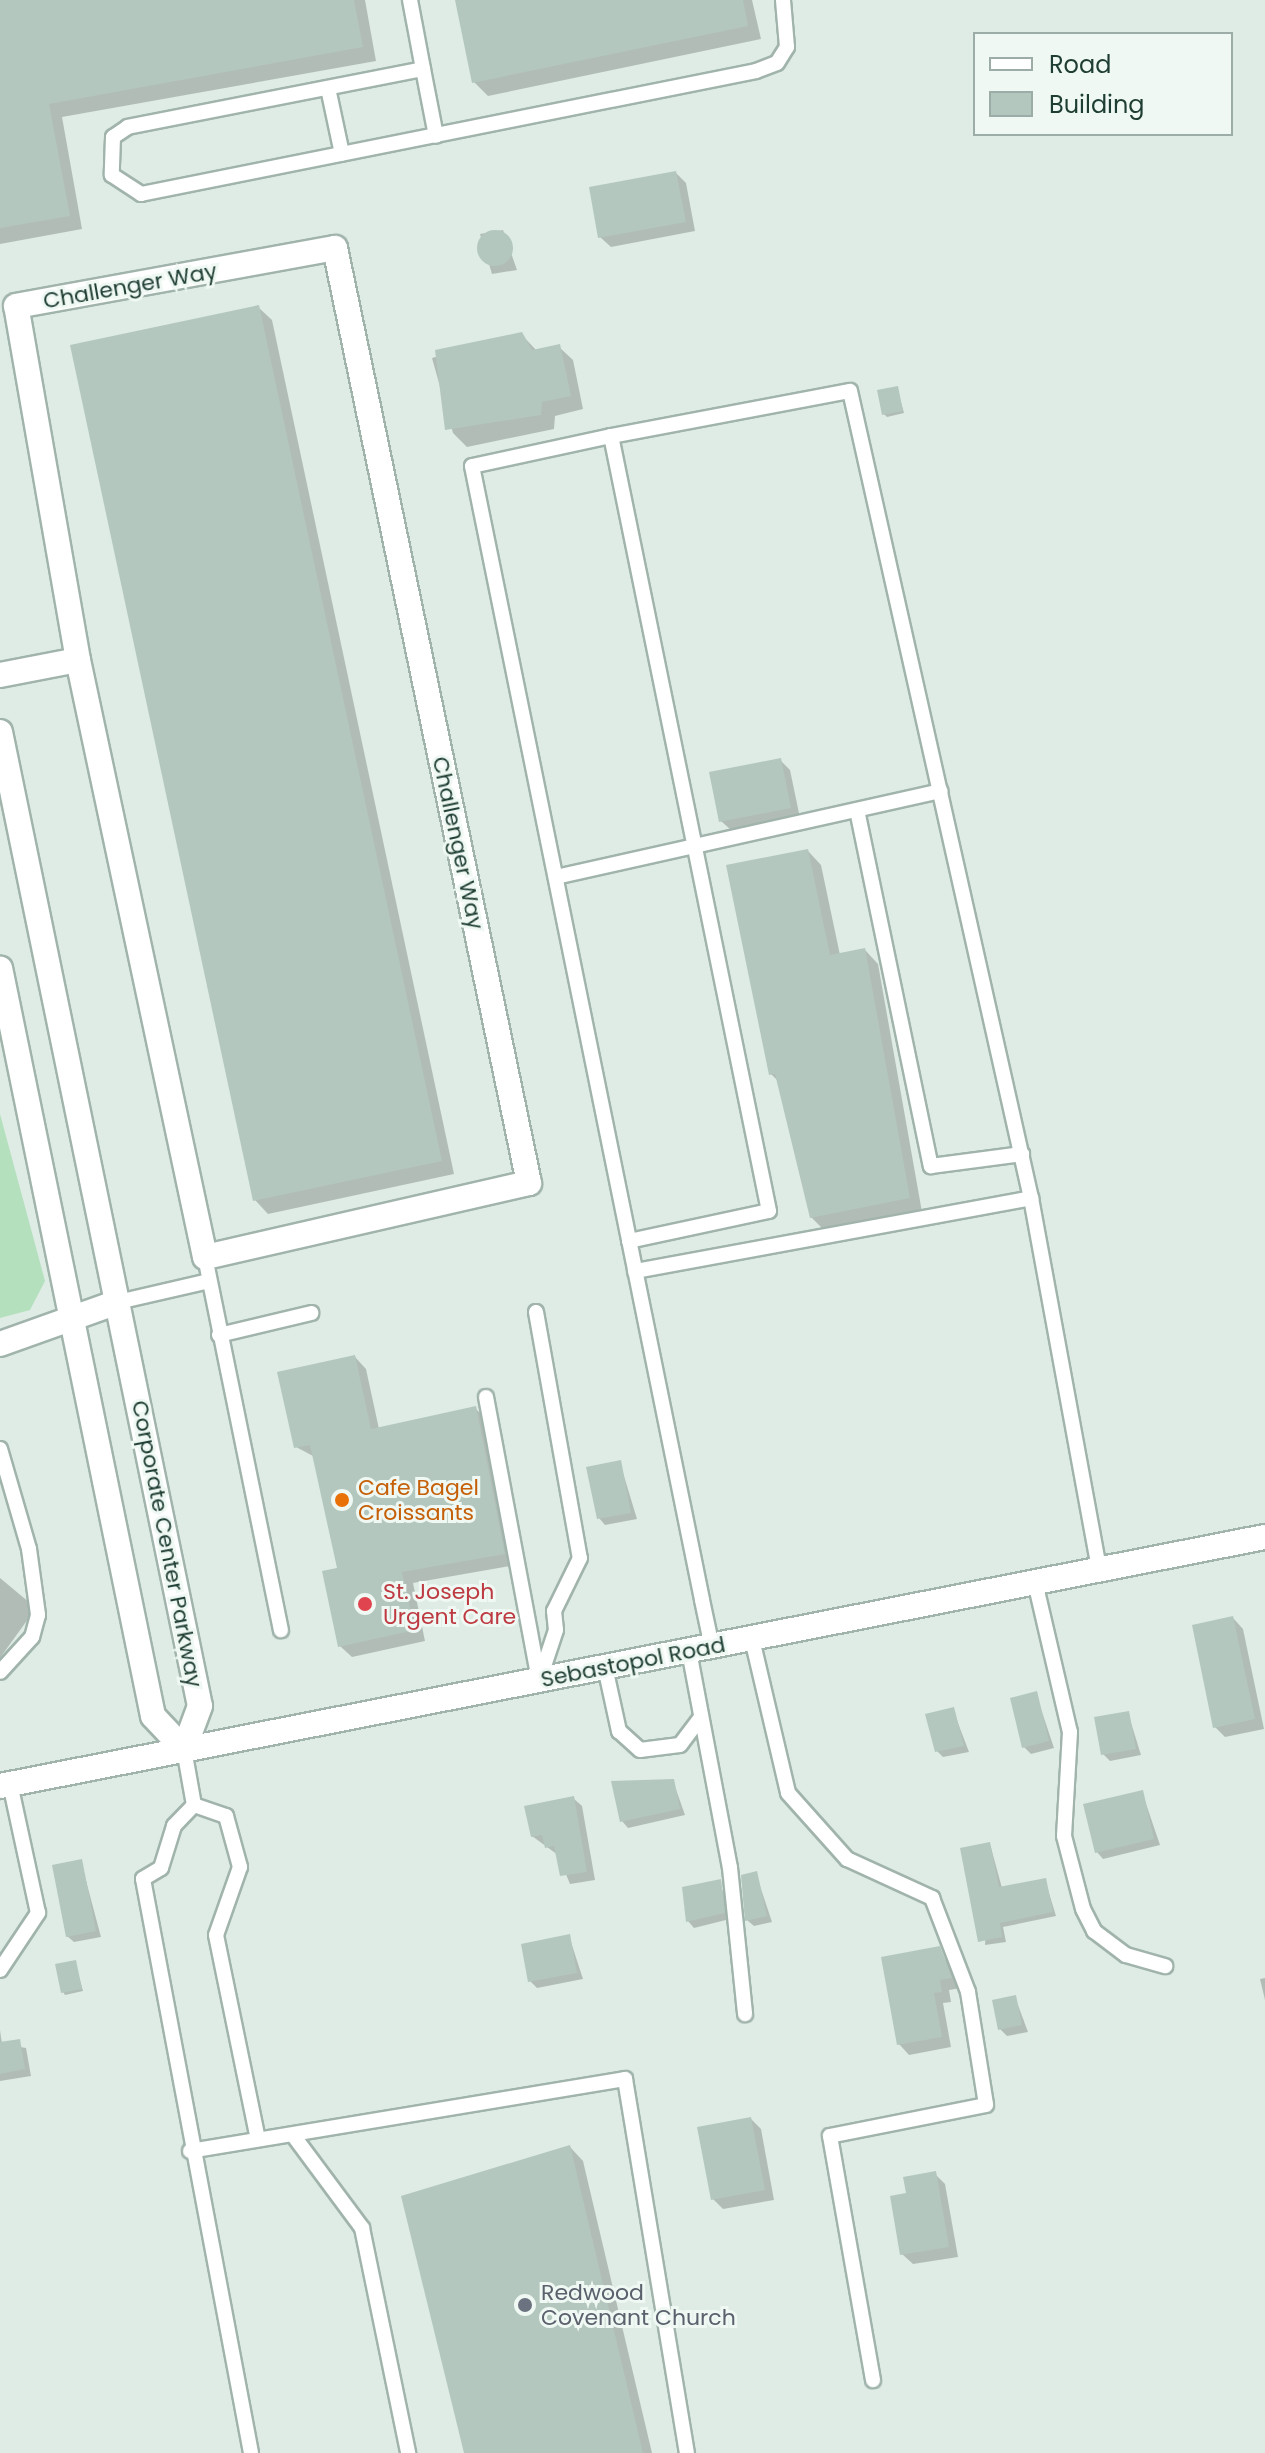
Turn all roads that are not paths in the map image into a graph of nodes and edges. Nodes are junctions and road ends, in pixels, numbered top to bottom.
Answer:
1 (410, 0) edge
2 (783, 0) edge
3 (423, 69) junction
4 (328, 88) junction
5 (436, 136) junction
6 (342, 154) junction
7 (8, 308) edge
8 (611, 436) junction
9 (78, 660) junction
10 (0, 675) edge
11 (0, 732) edge
12 (940, 791) junction
13 (857, 810) junction
14 (696, 847) junction
15 (556, 877) junction
16 (0, 968) edge
17 (1022, 1154) junction
18 (1031, 1198) junction
19 (629, 1241) junction
20 (205, 1257) junction
21 (635, 1271) junction
22 (209, 1281) junction
23 (118, 1302) junction
24 (536, 1312) dead end
25 (311, 1313) dead end
26 (73, 1319) junction
27 (219, 1335) junction
28 (0, 1344) edge
29 (486, 1397) dead end
30 (0, 1449) edge
31 (1265, 1537) edge
32 (1099, 1570) junction
33 (1035, 1582) junction
34 (281, 1630) dead end
35 (752, 1639) junction
36 (700, 1649) junction
37 (605, 1667) junction
38 (0, 1672) edge
39 (539, 1681) junction
40 (700, 1718) junction
41 (184, 1749) junction
42 (5, 1785) edge
43 (194, 1805) junction
44 (1165, 1966) dead end
45 (0, 1970) edge
46 (745, 2014) dead end
47 (257, 2135) junction
48 (293, 2135) junction
49 (190, 2151) junction
50 (873, 2380) dead end
51 (251, 2453) edge
52 (408, 2453) edge
53 (687, 2453) edge

1 - 3 lane
2 - 5 lane
3 - 4 lane
3 - 5 lane
4 - 6 lane
4 - 6 lane
5 - 6 lane
7 - 9 street, Challenger Way
7 - 20 street, Challenger Way
8 - 12 lane
8 - 14 lane
8 - 15 lane
9 - 10 street
9 - 20 street, Challenger Way
11 - 23 street, Corporate Center Parkway
12 - 13 lane
12 - 17 lane
13 - 14 lane
13 - 17 lane
14 - 15 lane
14 - 19 lane
15 - 19 lane
16 - 26 street
17 - 18 lane
18 - 21 lane
18 - 32 lane
19 - 21 lane
20 - 22 lane
21 - 36 lane
22 - 23 lane
22 - 27 lane
23 - 26 street
23 - 41 street, Corporate Center Parkway
24 - 39 lane
25 - 27 lane
26 - 28 street
26 - 41 street
27 - 34 lane
29 - 39 lane
30 - 38 lane
31 - 32 street, Sebastopol Road
32 - 33 street, Sebastopol Road
33 - 35 street, Sebastopol Road
33 - 44 lane
35 - 36 street, Sebastopol Road
35 - 50 lane
36 - 37 street, Sebastopol Road
36 - 40 lane
37 - 39 street, Sebastopol Road
37 - 40 lane
39 - 41 street, Sebastopol Road
40 - 46 lane
41 - 42 street, Sebastopol Road
41 - 43 lane
42 - 45 lane
43 - 47 lane
43 - 49 lane
47 - 48 lane
47 - 49 lane
48 - 52 lane
48 - 53 lane
49 - 51 lane

